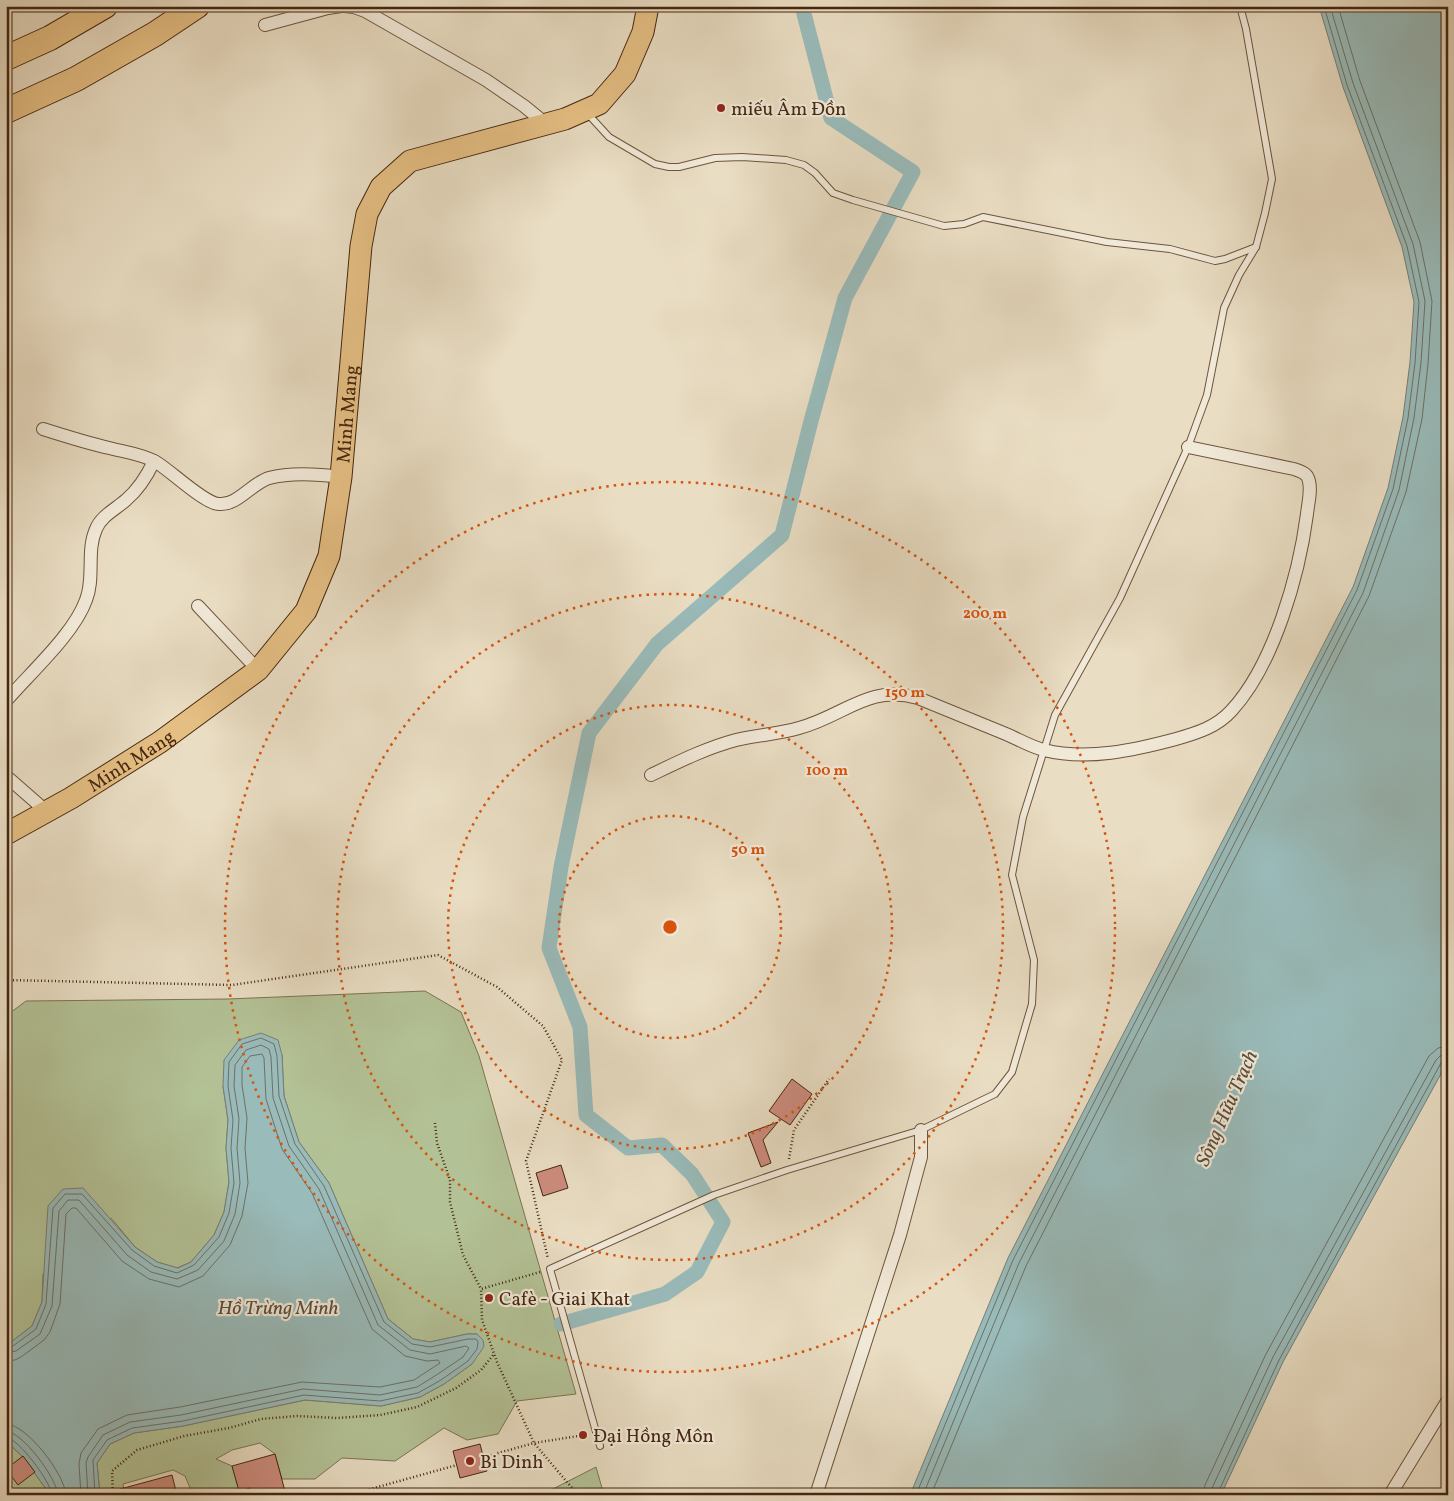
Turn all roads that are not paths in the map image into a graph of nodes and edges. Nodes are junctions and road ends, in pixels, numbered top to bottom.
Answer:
1 (105, 6) edge
2 (175, 6) edge
3 (197, 6) edge
4 (341, 6) edge
5 (345, 6) edge
6 (648, 6) edge
7 (1240, 6) edge
8 (265, 26) dead end
9 (6, 58) edge
10 (6, 98) edge
11 (6, 111) edge
12 (585, 111) junction
13 (546, 124) junction
14 (1256, 247) junction
15 (43, 429) dead end
16 (1188, 447) junction
17 (154, 460) junction
18 (341, 477) junction
19 (198, 606) dead end
20 (258, 670) junction
21 (6, 701) edge
22 (1044, 750) junction
23 (651, 775) dead end
24 (6, 776) edge
25 (46, 811) junction
26 (6, 834) edge
27 (921, 1130) junction
28 (1448, 1400) edge
29 (600, 1446) dead end
30 (816, 1495) edge
31 (1390, 1495) edge

1 - 9 highway
2 - 10 highway
3 - 11 highway
4 - 8 street
5 - 13 street
6 - 12 highway, Minh Mang
7 - 14 lane
12 - 13 highway, Minh Mang
12 - 14 lane
13 - 18 highway, Minh Mang
14 - 16 lane
15 - 17 street
16 - 22 lane
16 - 22 street
17 - 18 street
17 - 21 street
18 - 20 highway, Minh Mang
19 - 20 street
20 - 25 highway, Minh Mang
22 - 23 street
22 - 27 lane
24 - 25 street
25 - 26 highway, Minh Mang
27 - 29 lane
27 - 30 street
28 - 31 street

